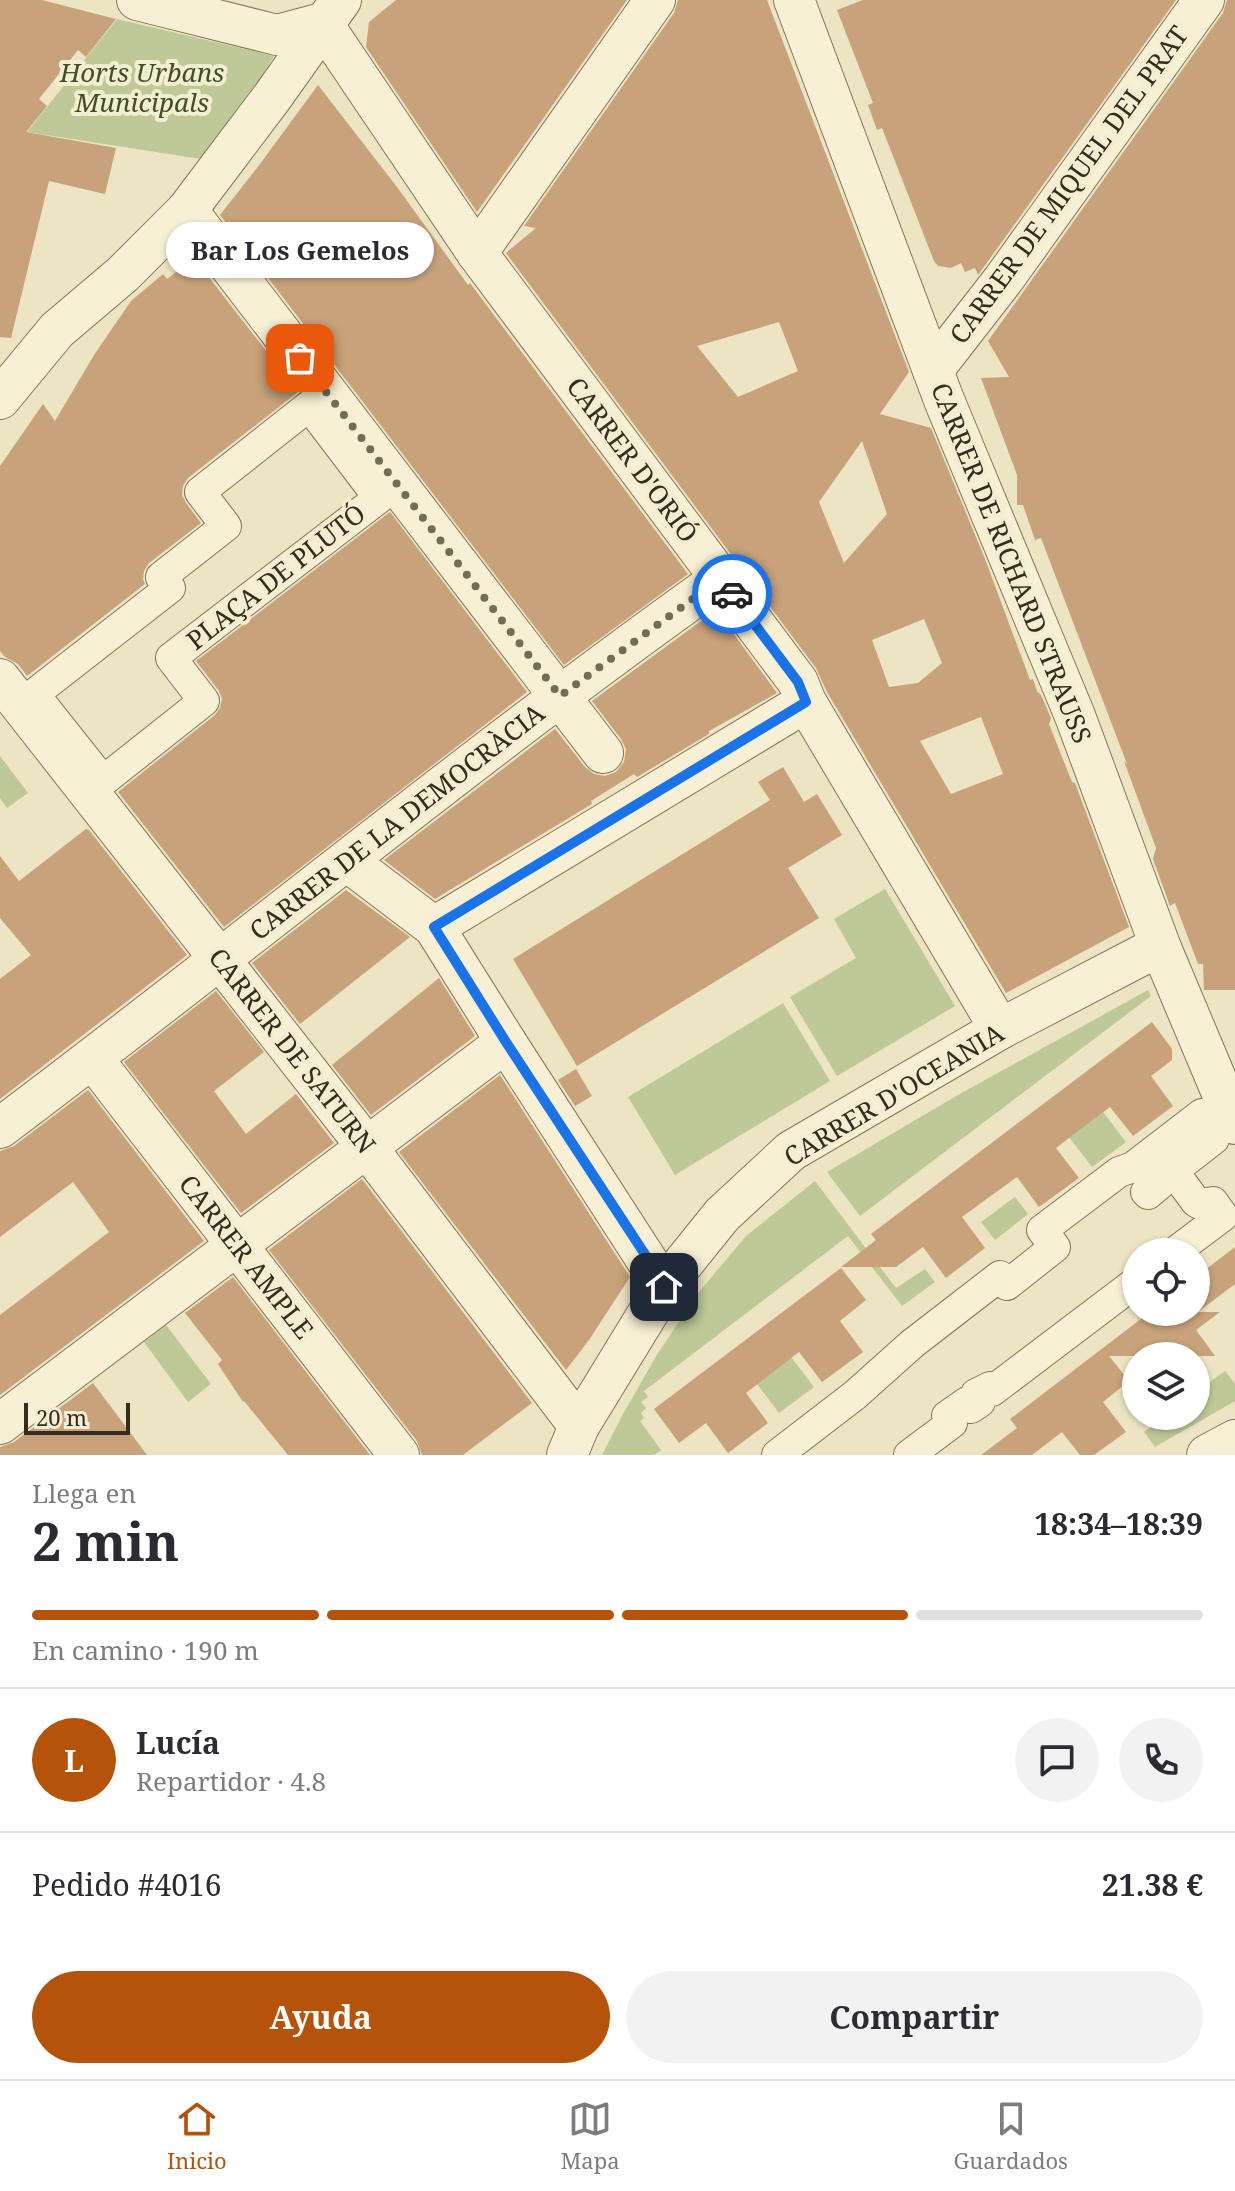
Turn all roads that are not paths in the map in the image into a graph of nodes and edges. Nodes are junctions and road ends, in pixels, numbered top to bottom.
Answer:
1 (655, 0) edge
2 (794, 0) edge
3 (1204, 0) edge
4 (144, 1) edge
5 (332, 12) edge
6 (187, 210) junction
7 (477, 253) junction
8 (933, 370) junction
9 (0, 399) edge
10 (379, 498) joint
11 (720, 579) junction
12 (0, 679) edge
13 (560, 696) junction
14 (806, 702) junction
15 (603, 753) dead end
16 (347, 861) junction
17 (434, 927) junction
18 (1161, 948) junction
19 (221, 959) junction
20 (1000, 1029) junction
21 (506, 1042) junction
22 (93, 1059) junction
23 (1235, 1124) edge
24 (0, 1128) edge
25 (366, 1146) junction
26 (1194, 1238) edge
27 (237, 1245) junction
28 (664, 1287) junction
29 (1122, 1293) edge
30 (0, 1424) edge
31 (1235, 1440) edge
32 (573, 1441) edge
33 (399, 1455) edge
34 (777, 1455) edge
35 (909, 1455) edge
36 (1207, 1455) edge

1 - 7 street
2 - 8 street, CARRER DE RICHARD STRAUSS
3 - 8 street, CARRER DE MIQUEL DEL PRAT
4 - 5 street
5 - 6 street
5 - 7 street, CARRER D'ORIÓ
6 - 9 street
6 - 13 street
7 - 11 street, CARRER D'ORIÓ
8 - 18 street, CARRER DE RICHARD STRAUSS
10 - 10 street, PLAÇA DE PLUTÓ
11 - 13 street, CARRER DE LA DEMOCRÀCIA
11 - 14 street, CARRER D'ORIÓ
12 - 19 street, CARRER DE SATURN
13 - 15 street
13 - 16 street, CARRER DE LA DEMOCRÀCIA
14 - 17 street
14 - 20 street, CARRER D'ORIÓ
16 - 17 street
16 - 19 street, CARRER DE LA DEMOCRÀCIA
17 - 21 street
18 - 20 street, CARRER D'OCEANIA
18 - 23 street, CARRER DE RICHARD STRAUSS
19 - 22 street, CARRER DE LA DEMOCRÀCIA
19 - 25 street, CARRER DE SATURN
20 - 28 street, CARRER D'OCEANIA
21 - 25 street
21 - 28 street
22 - 24 street, CARRER DE LA DEMOCRÀCIA
22 - 27 street, CARRER AMPLE
25 - 27 street
25 - 32 street, CARRER DE SATURN
26 - 34 street
27 - 30 street
27 - 33 street, CARRER AMPLE
28 - 32 street, CARRER D'OCEANIA
29 - 35 street
31 - 36 street

